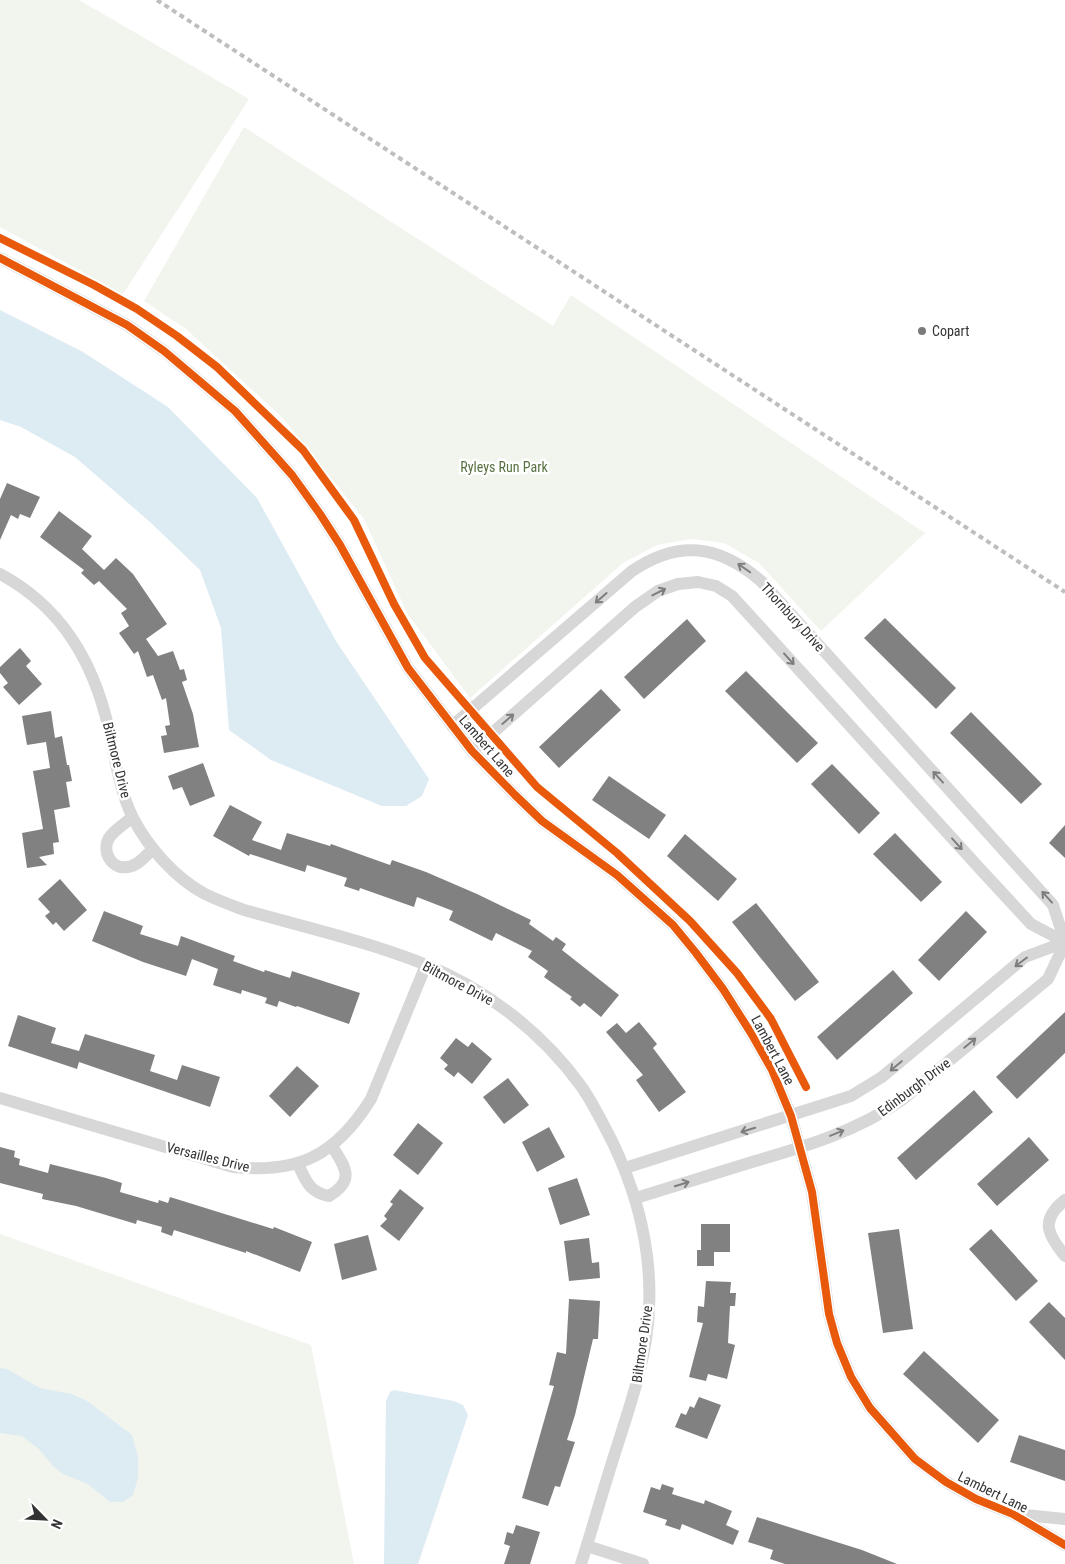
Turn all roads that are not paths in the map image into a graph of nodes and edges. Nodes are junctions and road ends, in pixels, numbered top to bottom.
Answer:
1 (0, 258) edge
2 (0, 574) edge
3 (452, 726) junction
4 (472, 751) junction
5 (132, 817) junction
6 (154, 849) junction
7 (1065, 942) edge
8 (426, 965) junction
9 (0, 1098) edge
10 (792, 1116) junction
11 (332, 1146) junction
12 (801, 1148) junction
13 (298, 1164) junction
14 (625, 1168) junction
15 (636, 1198) junction
16 (1065, 1200) edge
17 (1065, 1256) edge
18 (1013, 1514) junction
19 (1065, 1519) edge
20 (1065, 1545) edge
21 (587, 1546) junction
22 (581, 1564) edge
23 (643, 1564) edge

1 - 3 street, Lambert Lane
2 - 5 street, Biltmore Drive
3 - 4 street, Lambert Lane
7 -> 3 street, Thornbury Drive
4 -> 7 street
4 - 10 street, Lambert Lane
5 - 6 street, Biltmore Drive
5 - 6 street
6 - 8 street, Biltmore Drive
7 -> 10 street, Edinburgh Drive
12 -> 7 street, Edinburgh Drive
8 - 11 street, Versailles Drive
8 - 14 street, Biltmore Drive
9 - 13 street, Versailles Drive
10 - 12 street, Lambert Lane
10 -> 14 street, Edinburgh Drive
11 - 13 street, Versailles Drive
11 - 13 street
15 -> 12 street, Edinburgh Drive
12 - 18 street, Lambert Lane
14 - 15 street, Biltmore Drive
15 - 21 street, Biltmore Drive
16 - 17 street
18 - 19 street, Lambert Lane
18 - 20 street, Lambert Lane
21 - 22 street, Biltmore Drive
21 - 23 street

